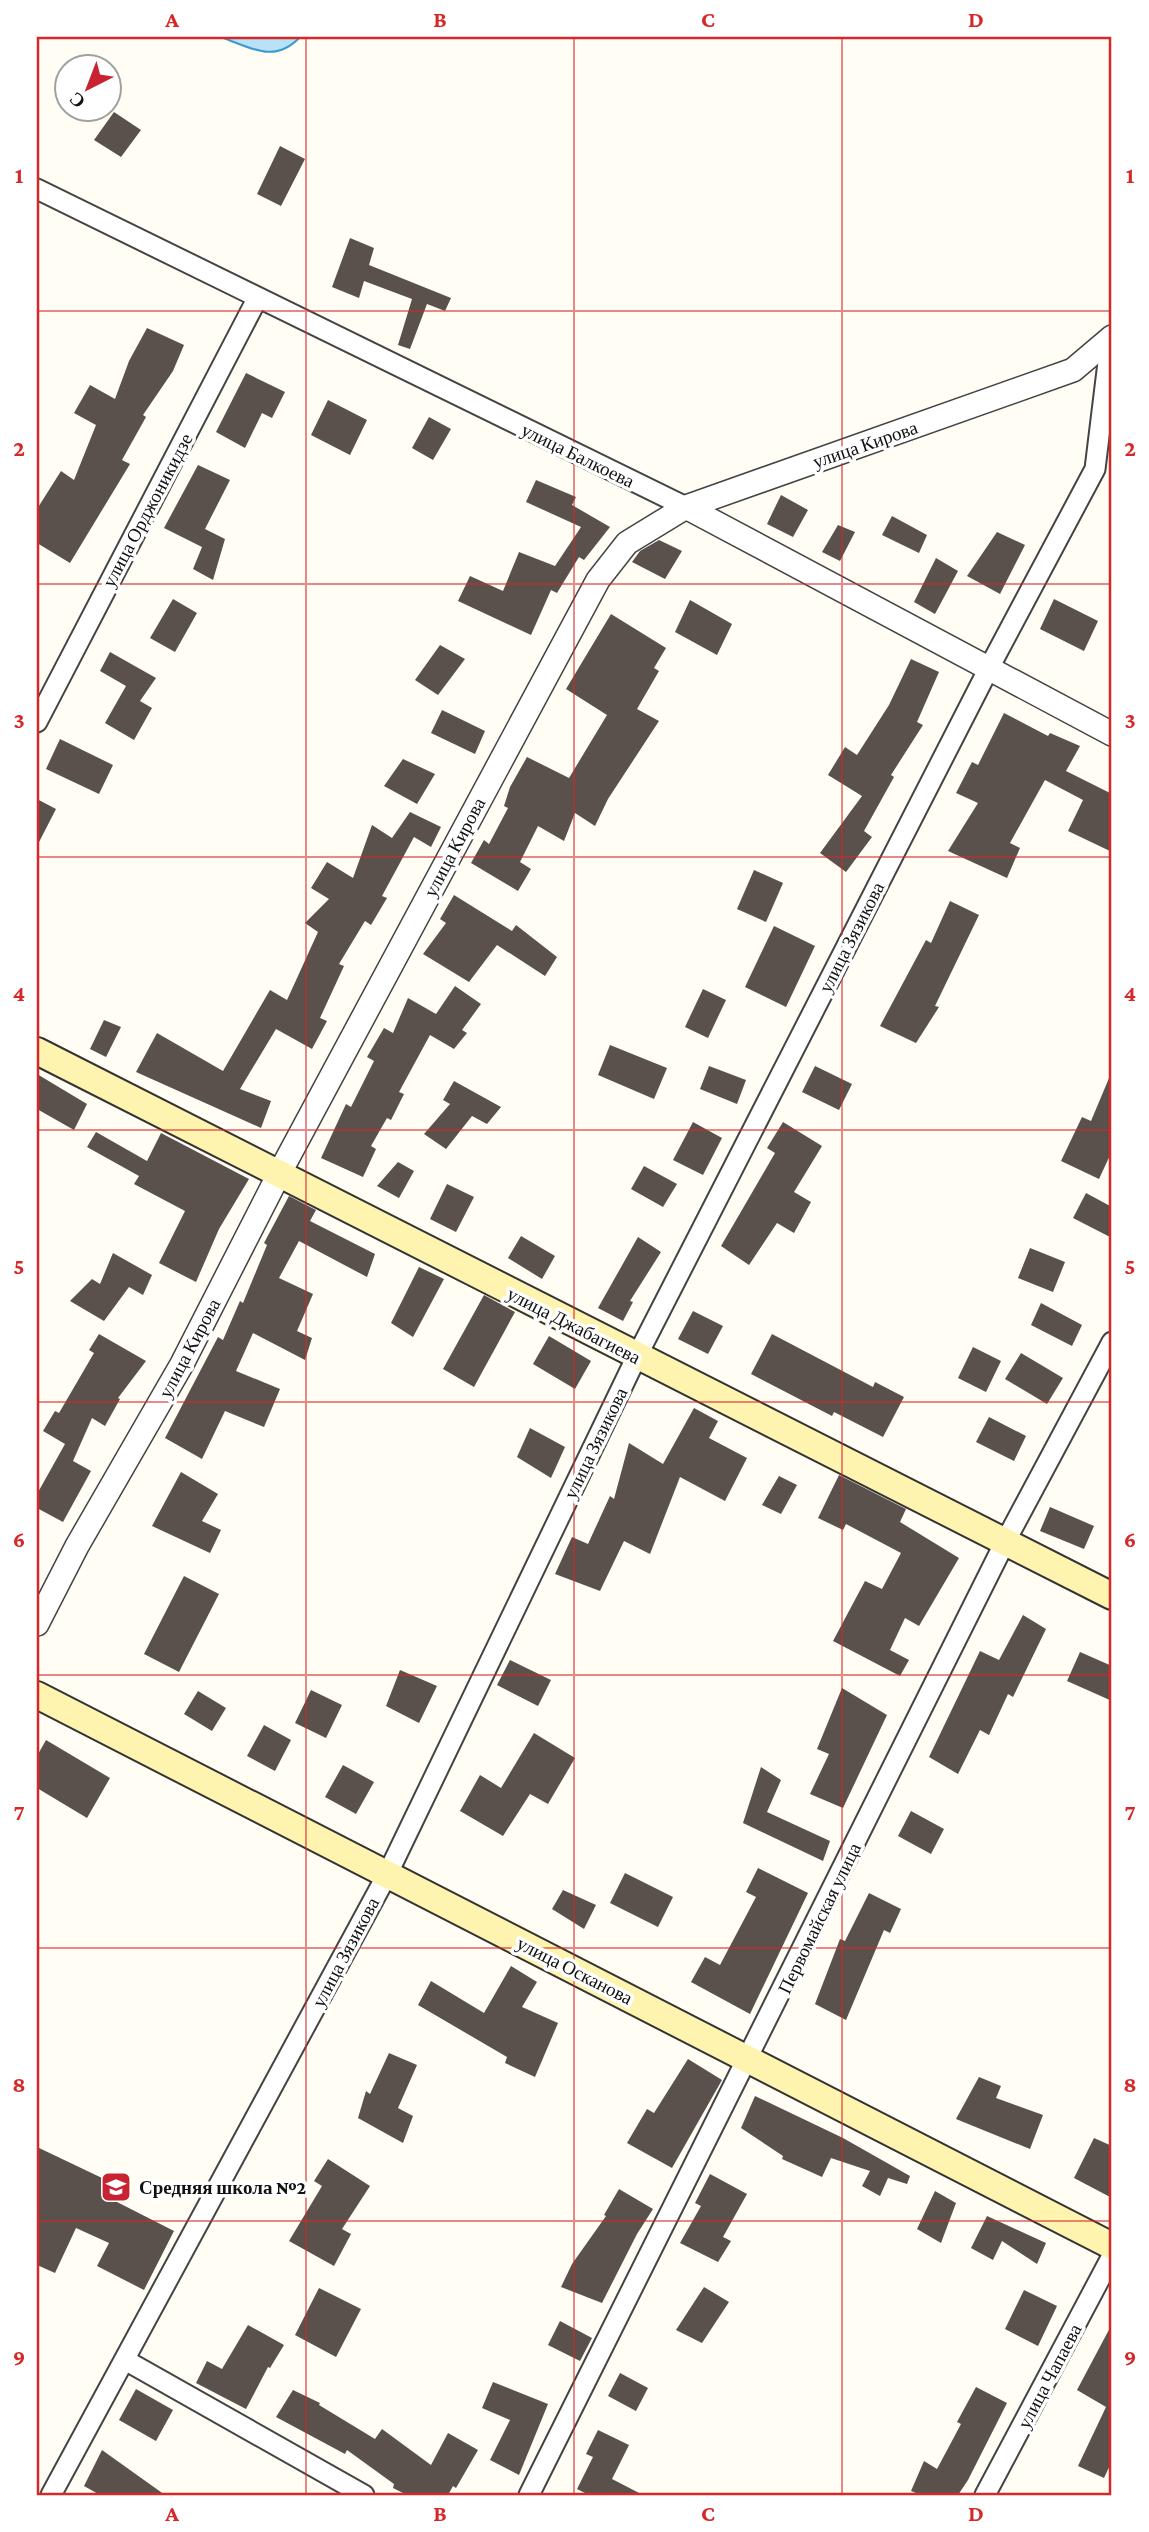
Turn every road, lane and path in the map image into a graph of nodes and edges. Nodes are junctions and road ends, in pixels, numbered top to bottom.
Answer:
1 (37, 189) edge
2 (257, 299) junction
3 (1112, 337) edge
4 (686, 507) junction
5 (989, 668) junction
6 (37, 722) edge
7 (1112, 734) edge
8 (37, 1051) edge
9 (279, 1174) junction
10 (1112, 1342) edge
11 (637, 1356) junction
12 (1004, 1542) junction
13 (1112, 1596) edge
14 (37, 1624) edge
15 (37, 1695) edge
16 (388, 1873) junction
17 (749, 2059) junction
18 (1112, 2246) edge
19 (1112, 2256) edge
20 (125, 2360) junction
21 (51, 2495) edge
22 (364, 2495) edge
23 (529, 2495) edge
24 (985, 2495) edge

1 - 2 street, улица Балкоева
2 - 4 street, улица Балкоева
2 - 6 street, улица Орджоникидзе
3 - 4 street, улица Кирова
3 - 5 street, улица Зязикова
4 - 5 street, улица Балкоева
4 - 9 street, улица Кирова
5 - 7 street, улица Балкоева
5 - 11 street, улица Зязикова
8 - 9 main road, улица Джабагиева
9 - 11 main road, улица Джабагиева
9 - 14 street, улица Кирова
10 - 12 street, Первомайская улица
11 - 12 main road, улица Джабагиева
11 - 16 street, улица Зязикова
12 - 13 main road, улица Джабагиева
12 - 17 street, Первомайская улица
15 - 16 main road, улица Осканова
16 - 17 main road, улица Осканова
16 - 20 street, улица Зязикова
17 - 18 main road, улица Осканова
17 - 23 street, Первомайская улица
19 - 24 street, улица Чапаева
20 - 21 street, улица Зязикова
20 - 22 street

